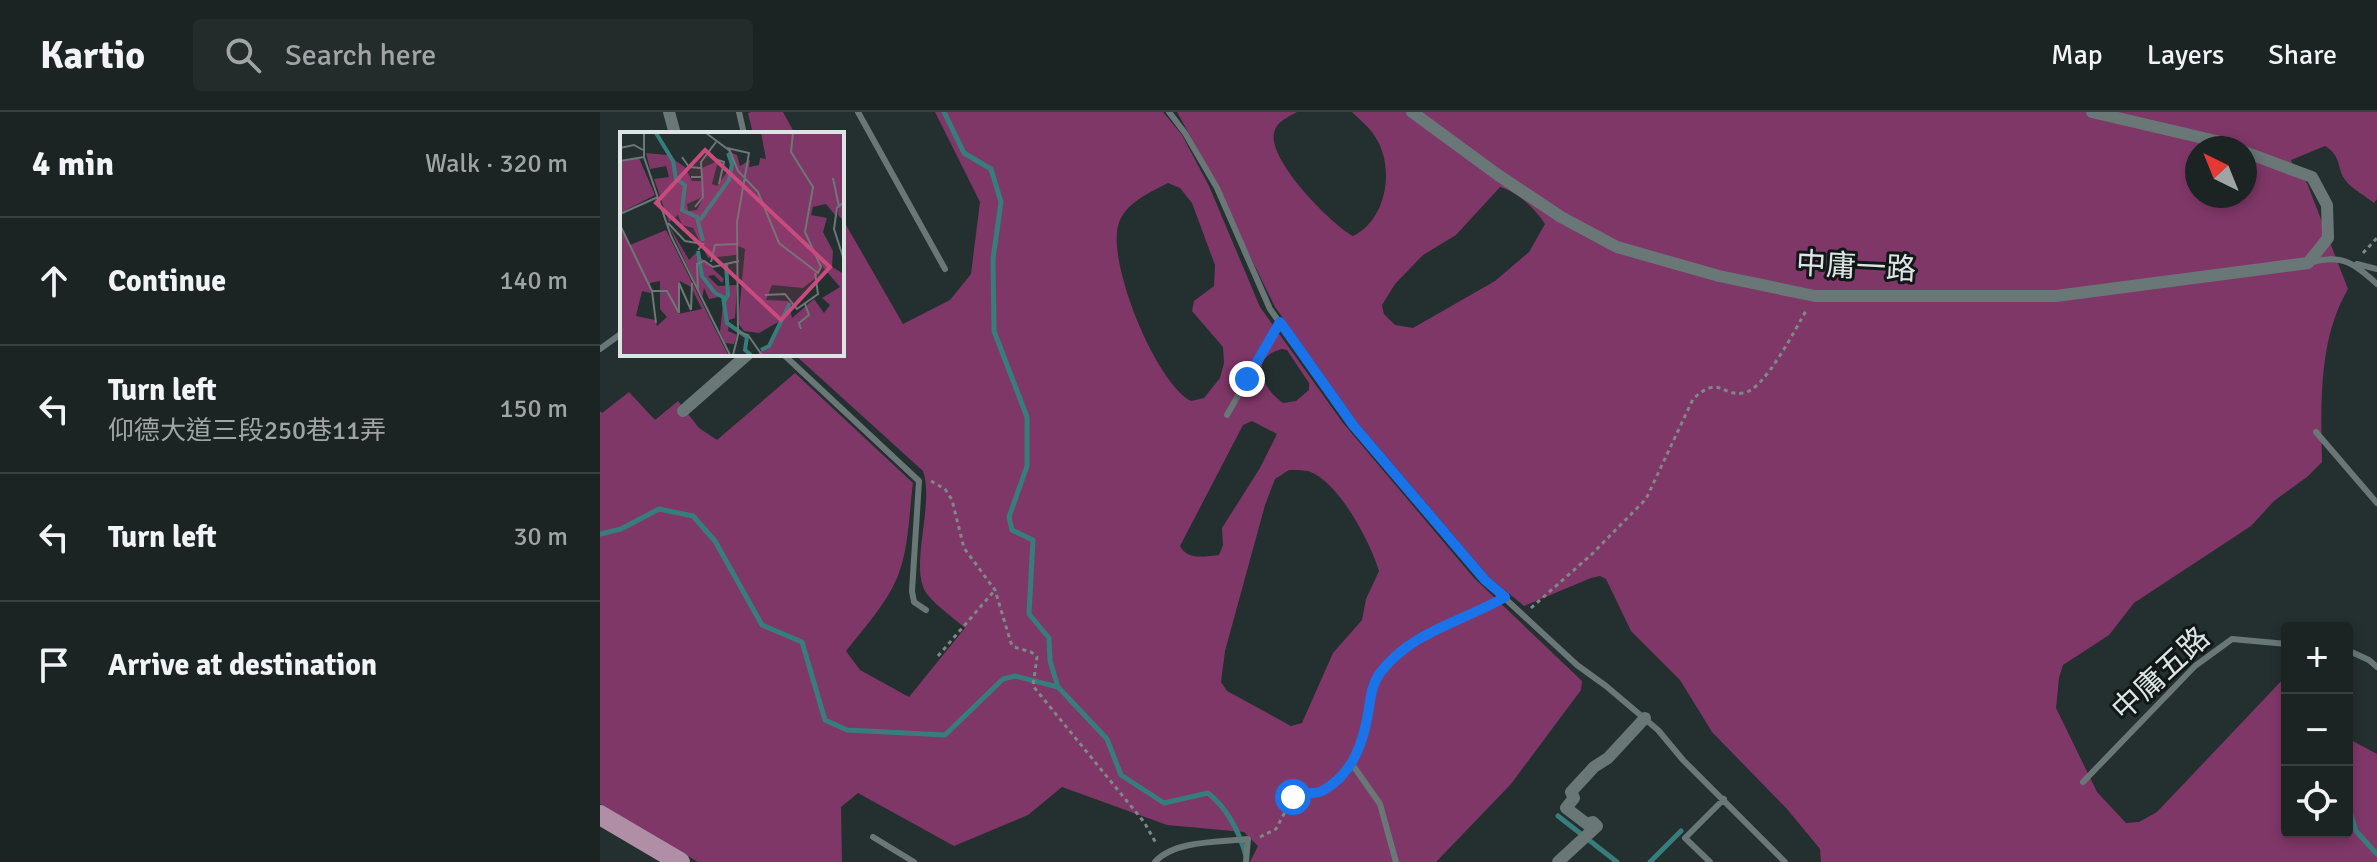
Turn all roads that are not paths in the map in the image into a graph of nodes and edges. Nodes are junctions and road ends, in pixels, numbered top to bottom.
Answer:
1 (669, 112) edge
2 (739, 112) edge
3 (858, 112) edge
4 (1169, 112) edge
5 (1412, 112) edge
6 (2092, 112) edge
7 (674, 132) edge
8 (744, 132) edge
9 (2195, 136) edge
10 (2257, 156) edge
11 (2308, 263) junction
12 (2354, 263) junction
13 (945, 269) dead end
14 (2377, 269) edge
15 (2377, 284) edge
16 (1280, 322) junction
17 (620, 334) edge
18 (600, 349) edge
19 (746, 356) edge
20 (785, 356) edge
21 (683, 411) dead end
22 (1227, 415) dead end
23 (2316, 432) dead end
24 (2377, 503) edge
25 (1505, 597) junction
26 (926, 610) dead end
27 (2281, 643) edge
28 (2353, 653) edge
29 (2377, 667) edge
30 (1645, 718) junction
31 (2083, 782) dead end
32 (1724, 799) junction
33 (600, 815) edge
34 (873, 837) dead end
35 (1560, 860) edge
36 (680, 862) edge
37 (914, 862) edge
38 (1155, 862) edge
39 (1246, 862) edge
40 (1396, 862) edge
41 (1710, 862) edge
42 (1785, 862) edge

1 - 7 street
2 - 8 lane
3 - 13 lane
4 - 16 lane
5 - 11 street, 中庸一路
6 - 9 street
10 - 11 street
11 - 12 lane
12 - 14 lane
12 - 15 lane
16 - 22 lane
16 - 25 lane
17 - 18 lane
19 - 21 street
20 - 26 lane
23 - 24 lane
25 - 30 lane
25 - 40 lane
27 - 31 lane, 中庸五路
28 - 29 lane
30 - 32 lane
30 - 35 street
32 - 41 lane
32 - 42 lane
33 - 36 main road
34 - 37 lane
38 - 39 lane

